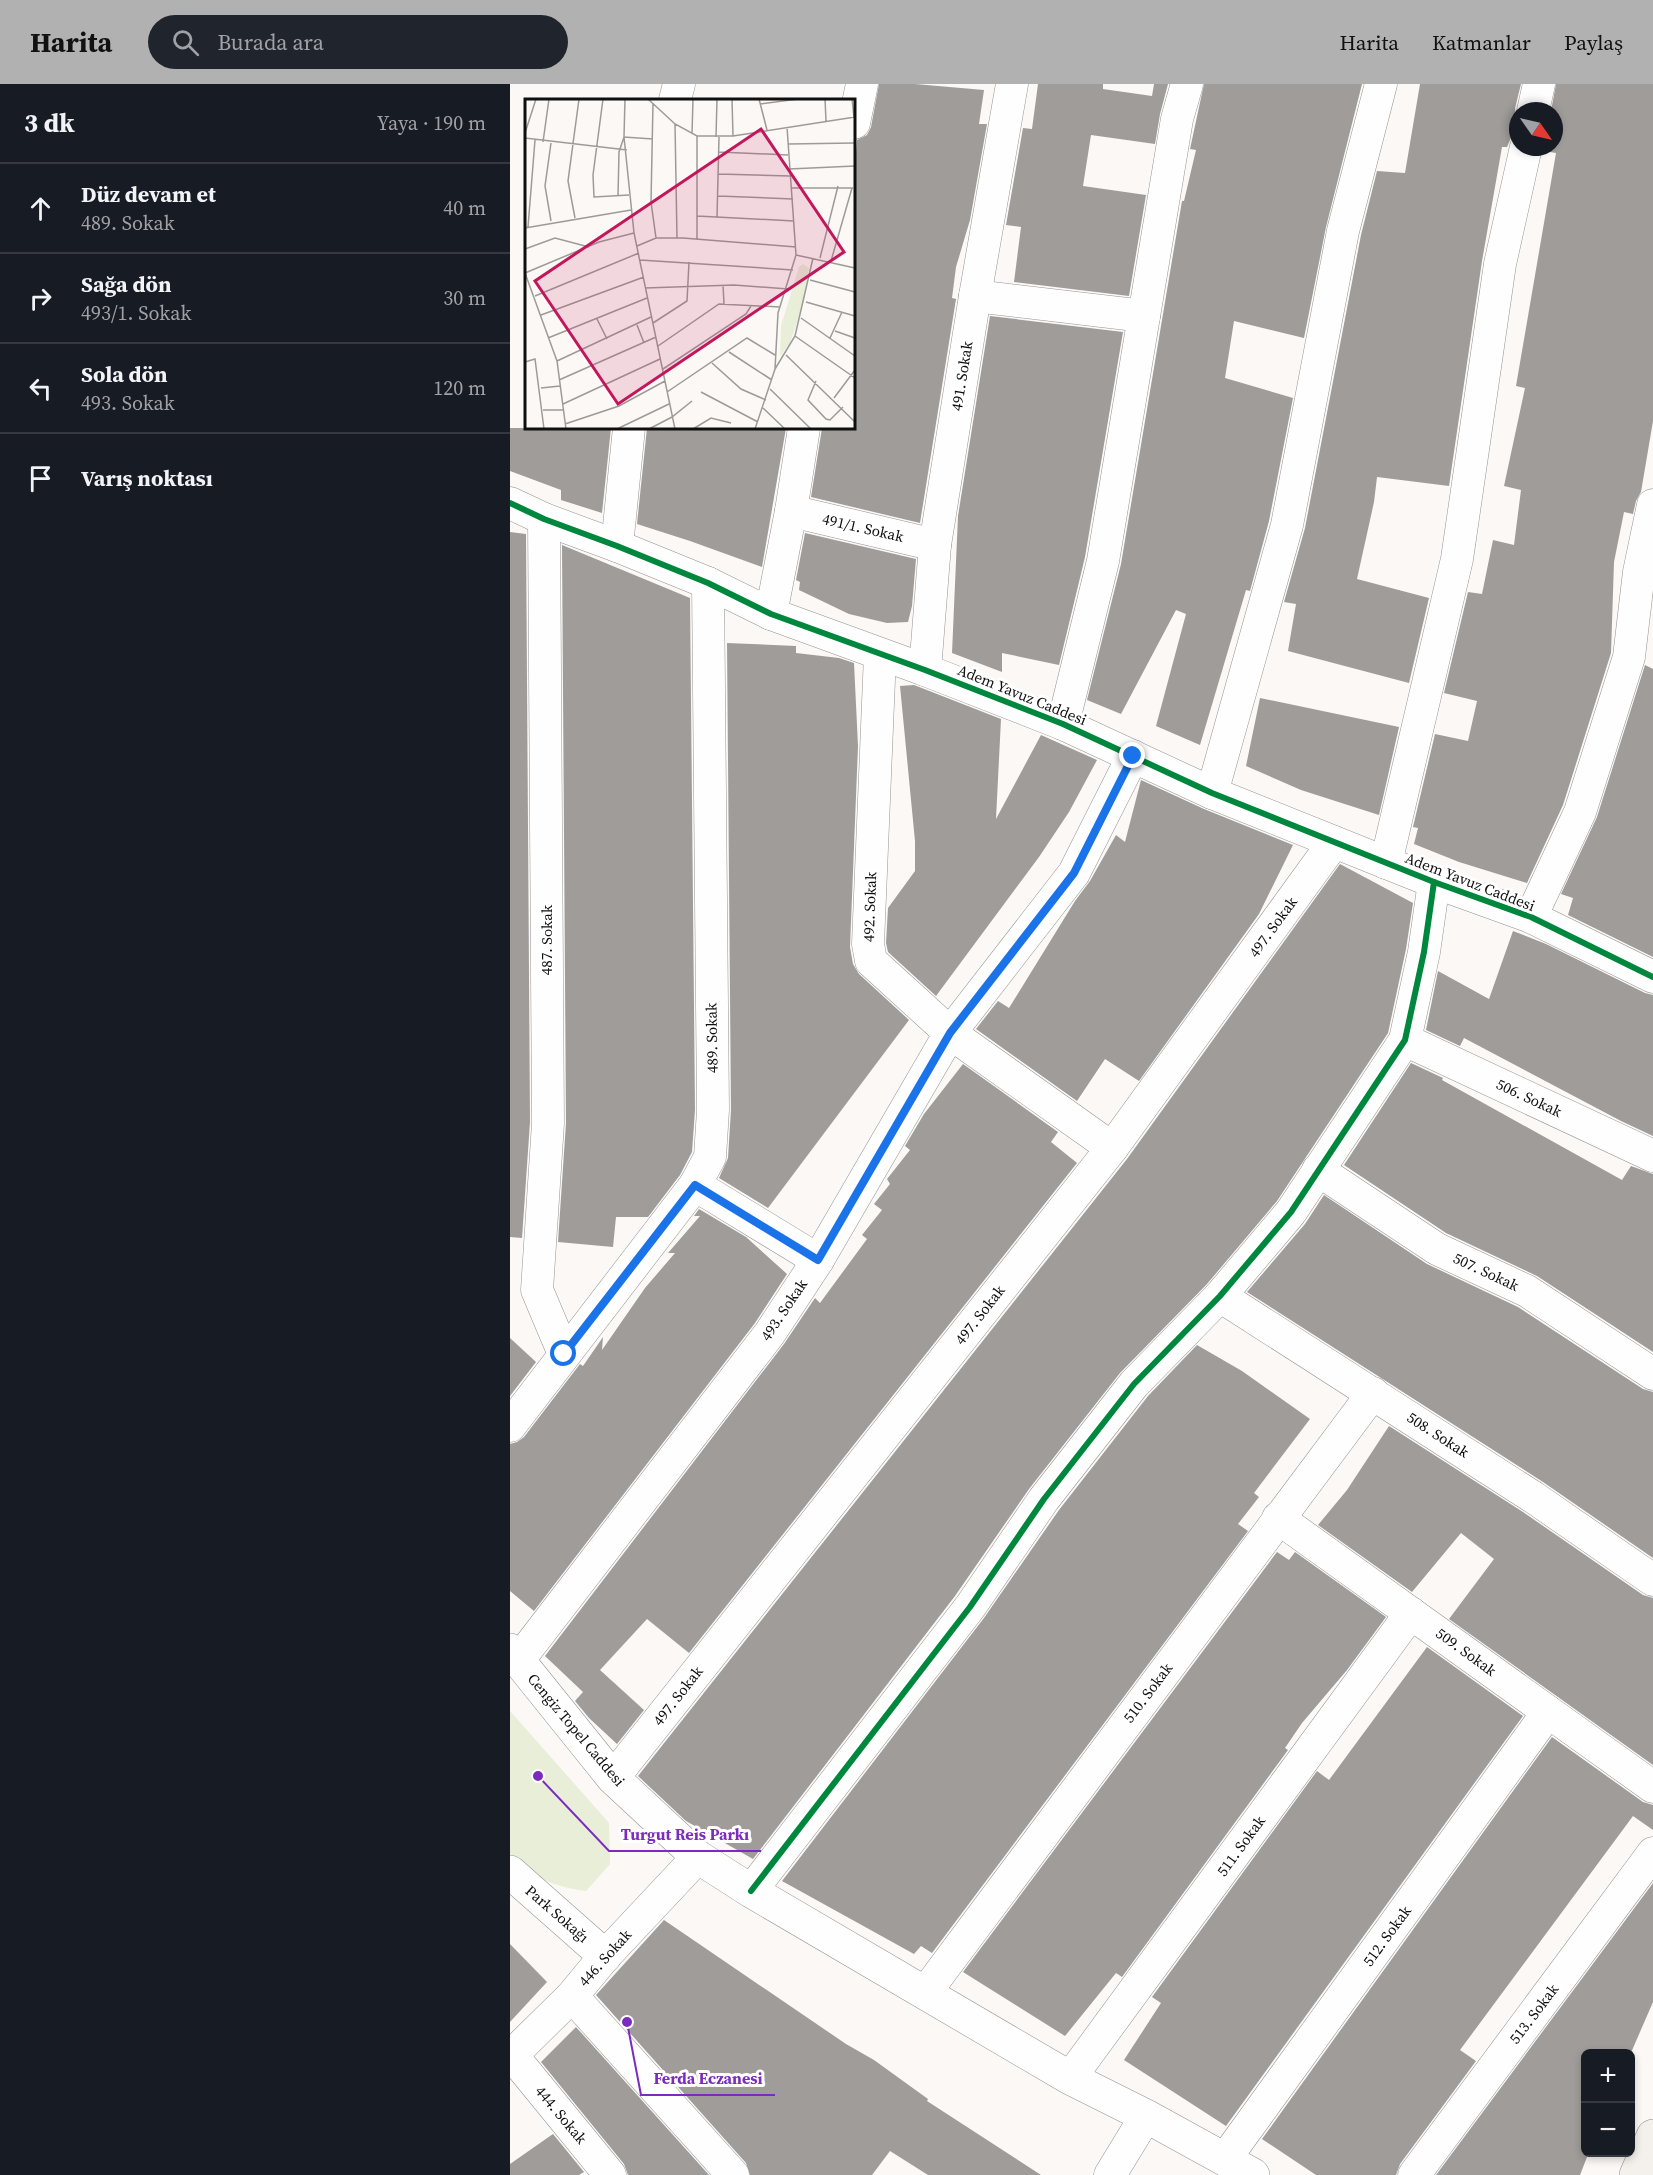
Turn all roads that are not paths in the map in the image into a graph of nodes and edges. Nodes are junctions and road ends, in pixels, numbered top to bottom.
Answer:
1 (679, 84) edge
2 (862, 84) edge
3 (1012, 84) edge
4 (1187, 84) edge
5 (1381, 84) edge
6 (1539, 84) edge
7 (675, 99) edge
8 (1535, 102) edge
9 (855, 118) edge
10 (1524, 156) edge
11 (975, 296) junction
12 (1144, 316) junction
13 (629, 429) edge
14 (804, 429) edge
15 (510, 503) edge
16 (1653, 506) edge
17 (791, 511) junction
18 (544, 519) junction
19 (936, 545) junction
20 (617, 546) junction
21 (1646, 566) edge
22 (708, 583) junction
23 (771, 614) junction
24 (880, 655) junction
25 (925, 670) junction
26 (1063, 724) junction
27 (1133, 756) junction
28 (1212, 794) junction
29 (1335, 842) junction
30 (1386, 863) junction
31 (1434, 882) junction
32 (1531, 917) junction
33 (1653, 977) edge
34 (950, 1033) junction
35 (1405, 1040) junction
36 (1112, 1148) junction
37 (1653, 1156) edge
38 (1318, 1170) junction
39 (695, 1185) junction
40 (818, 1260) junction
41 (1220, 1296) junction
42 (564, 1354) junction
43 (1653, 1374) edge
44 (1373, 1394) junction
45 (510, 1426) edge
46 (1278, 1518) junction
47 (1653, 1580) edge
48 (1412, 1613) junction
49 (514, 1655) edge
50 (1548, 1712) junction
51 (613, 1778) junction
52 (1653, 1787) edge
53 (1653, 1853) edge
54 (698, 1857) junction
55 (510, 1872) edge
56 (751, 1891) junction
57 (605, 1956) junction
58 (925, 1993) junction
59 (572, 1995) junction
60 (511, 2056) edge
61 (1070, 2078) junction
62 (1146, 2116) junction
63 (1653, 2136) edge
64 (1225, 2159) junction
65 (610, 2175) edge
66 (733, 2175) edge
67 (1110, 2175) edge
68 (1254, 2175) edge
69 (1414, 2175) edge
70 (1636, 2175) edge

1 - 7 street
2 - 9 street
3 - 11 street, 491. Sokak
4 - 12 street
5 - 28 street
6 - 8 street
10 - 30 street
11 - 12 street
11 - 19 street, 491. Sokak
12 - 26 street
13 - 20 street
14 - 17 street
15 - 18 street, Adem Yavuz Caddesi
16 - 21 street
17 - 19 street, 491/1. Sokak
17 - 23 street
18 - 20 street, Adem Yavuz Caddesi
18 - 42 street, 487. Sokak
19 - 25 street, 491. Sokak
20 - 22 street, Adem Yavuz Caddesi
21 - 32 street
22 - 23 street, Adem Yavuz Caddesi
22 - 39 street, 489. Sokak
23 - 24 street, Adem Yavuz Caddesi
24 - 25 street, Adem Yavuz Caddesi
24 - 34 street, 492. Sokak
25 - 26 street, Adem Yavuz Caddesi
26 - 27 street, Adem Yavuz Caddesi
27 - 28 street, Adem Yavuz Caddesi
27 - 34 street, 493. Sokak
28 - 29 street, Adem Yavuz Caddesi
29 - 30 street, Adem Yavuz Caddesi
29 - 36 street, 497. Sokak
30 - 31 street, Adem Yavuz Caddesi
31 - 32 street, Adem Yavuz Caddesi
31 - 35 street
32 - 33 street, Adem Yavuz Caddesi
34 - 36 street, 492. Sokak
34 - 40 street, 493. Sokak
35 - 37 street, 506. Sokak
35 - 38 street
36 - 51 street, 497. Sokak
38 - 41 street
38 - 43 street, 507. Sokak
39 - 40 street
39 - 42 street, 489. Sokak
40 - 49 street, 493. Sokak
41 - 44 street, 508. Sokak
41 - 56 street
42 - 45 street, 489. Sokak
44 - 46 street, 510. Sokak
44 - 47 street, 508. Sokak
46 - 48 street, 509. Sokak
46 - 58 street, 510. Sokak
48 - 50 street, 509. Sokak
48 - 61 street, 511. Sokak
49 - 51 street, Cengiz Topel Caddesi
50 - 52 street, 509. Sokak
50 - 64 street, 512. Sokak
51 - 54 street, Cengiz Topel Caddesi
53 - 69 street, 513. Sokak
54 - 56 street, Cengiz Topel Caddesi
54 - 57 street, 446. Sokak
55 - 57 street, Park Sokağı
56 - 58 street, Cengiz Topel Caddesi
57 - 59 street, 446. Sokak
58 - 61 street, Cengiz Topel Caddesi
59 - 60 street, 446. Sokak
59 - 66 street
60 - 65 street, 444. Sokak
61 - 62 street, Cengiz Topel Caddesi
62 - 64 street, Cengiz Topel Caddesi
62 - 67 street
63 - 70 main road
64 - 68 street, Cengiz Topel Caddesi

